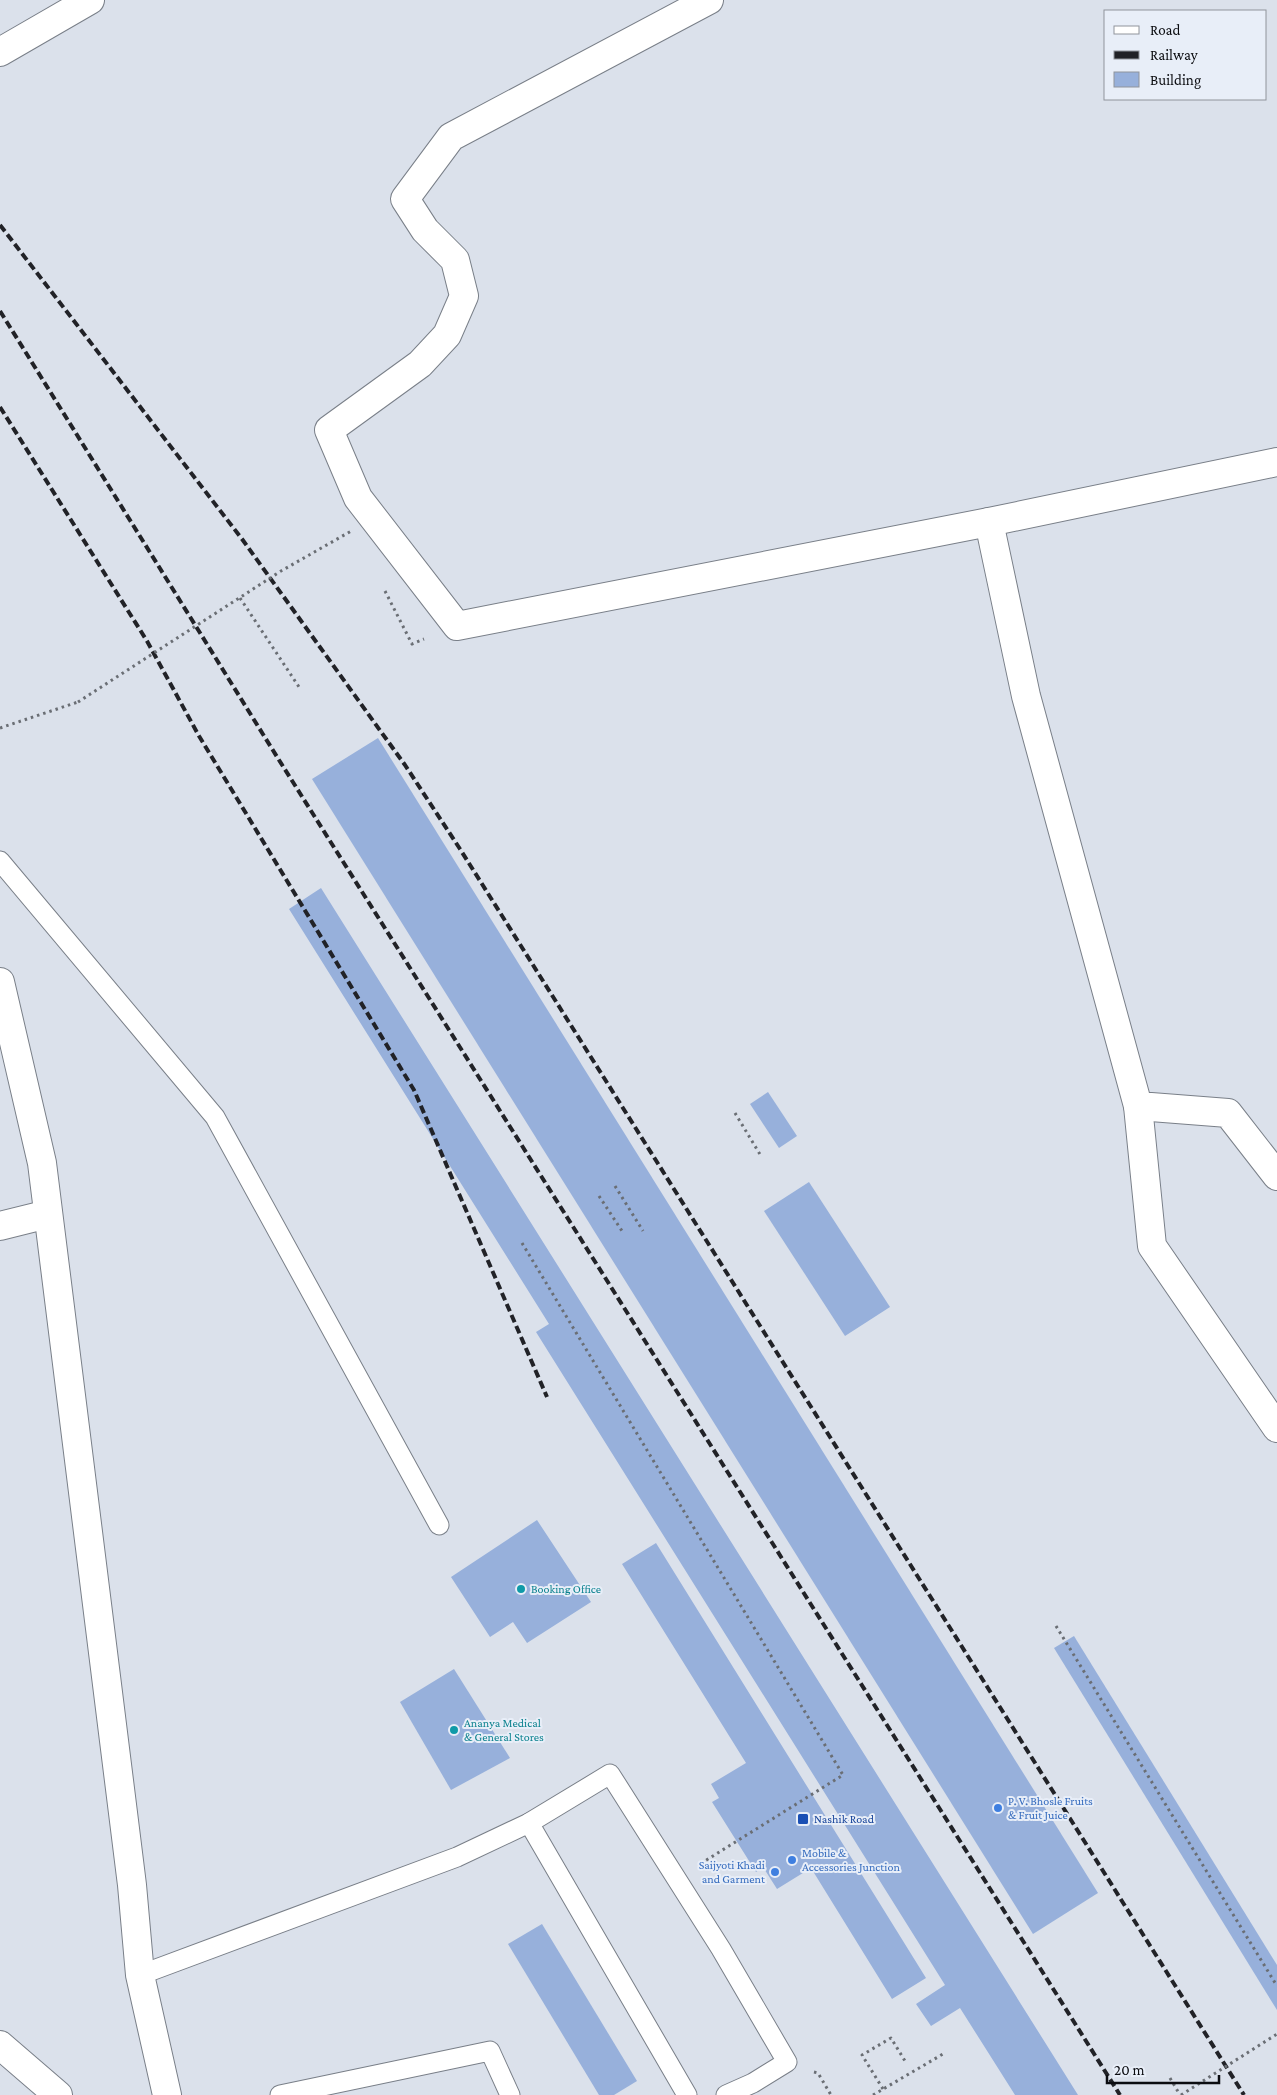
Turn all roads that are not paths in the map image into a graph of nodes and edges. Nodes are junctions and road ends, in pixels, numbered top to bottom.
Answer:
1 (90, 0) edge
2 (709, 0) edge
3 (0, 52) edge
4 (1277, 462) edge
5 (990, 522) junction
6 (0, 861) edge
7 (0, 982) edge
8 (1138, 1106) junction
9 (1277, 1176) edge
10 (48, 1214) junction
11 (0, 1226) edge
12 (1277, 1428) edge
13 (439, 1525) dead end
14 (529, 1823) junction
15 (140, 1975) junction
16 (0, 2044) edge
17 (58, 2095) edge
18 (167, 2095) edge
19 (280, 2095) edge
20 (510, 2095) edge
21 (687, 2095) edge
22 (726, 2095) edge

1 - 3 street
2 - 5 street
4 - 5 street
5 - 8 street
6 - 13 lane
7 - 10 street
8 - 9 street
8 - 12 street
10 - 11 street
10 - 15 street
14 - 15 lane
14 - 21 lane
14 - 22 lane
15 - 18 street
16 - 17 street
19 - 20 lane

